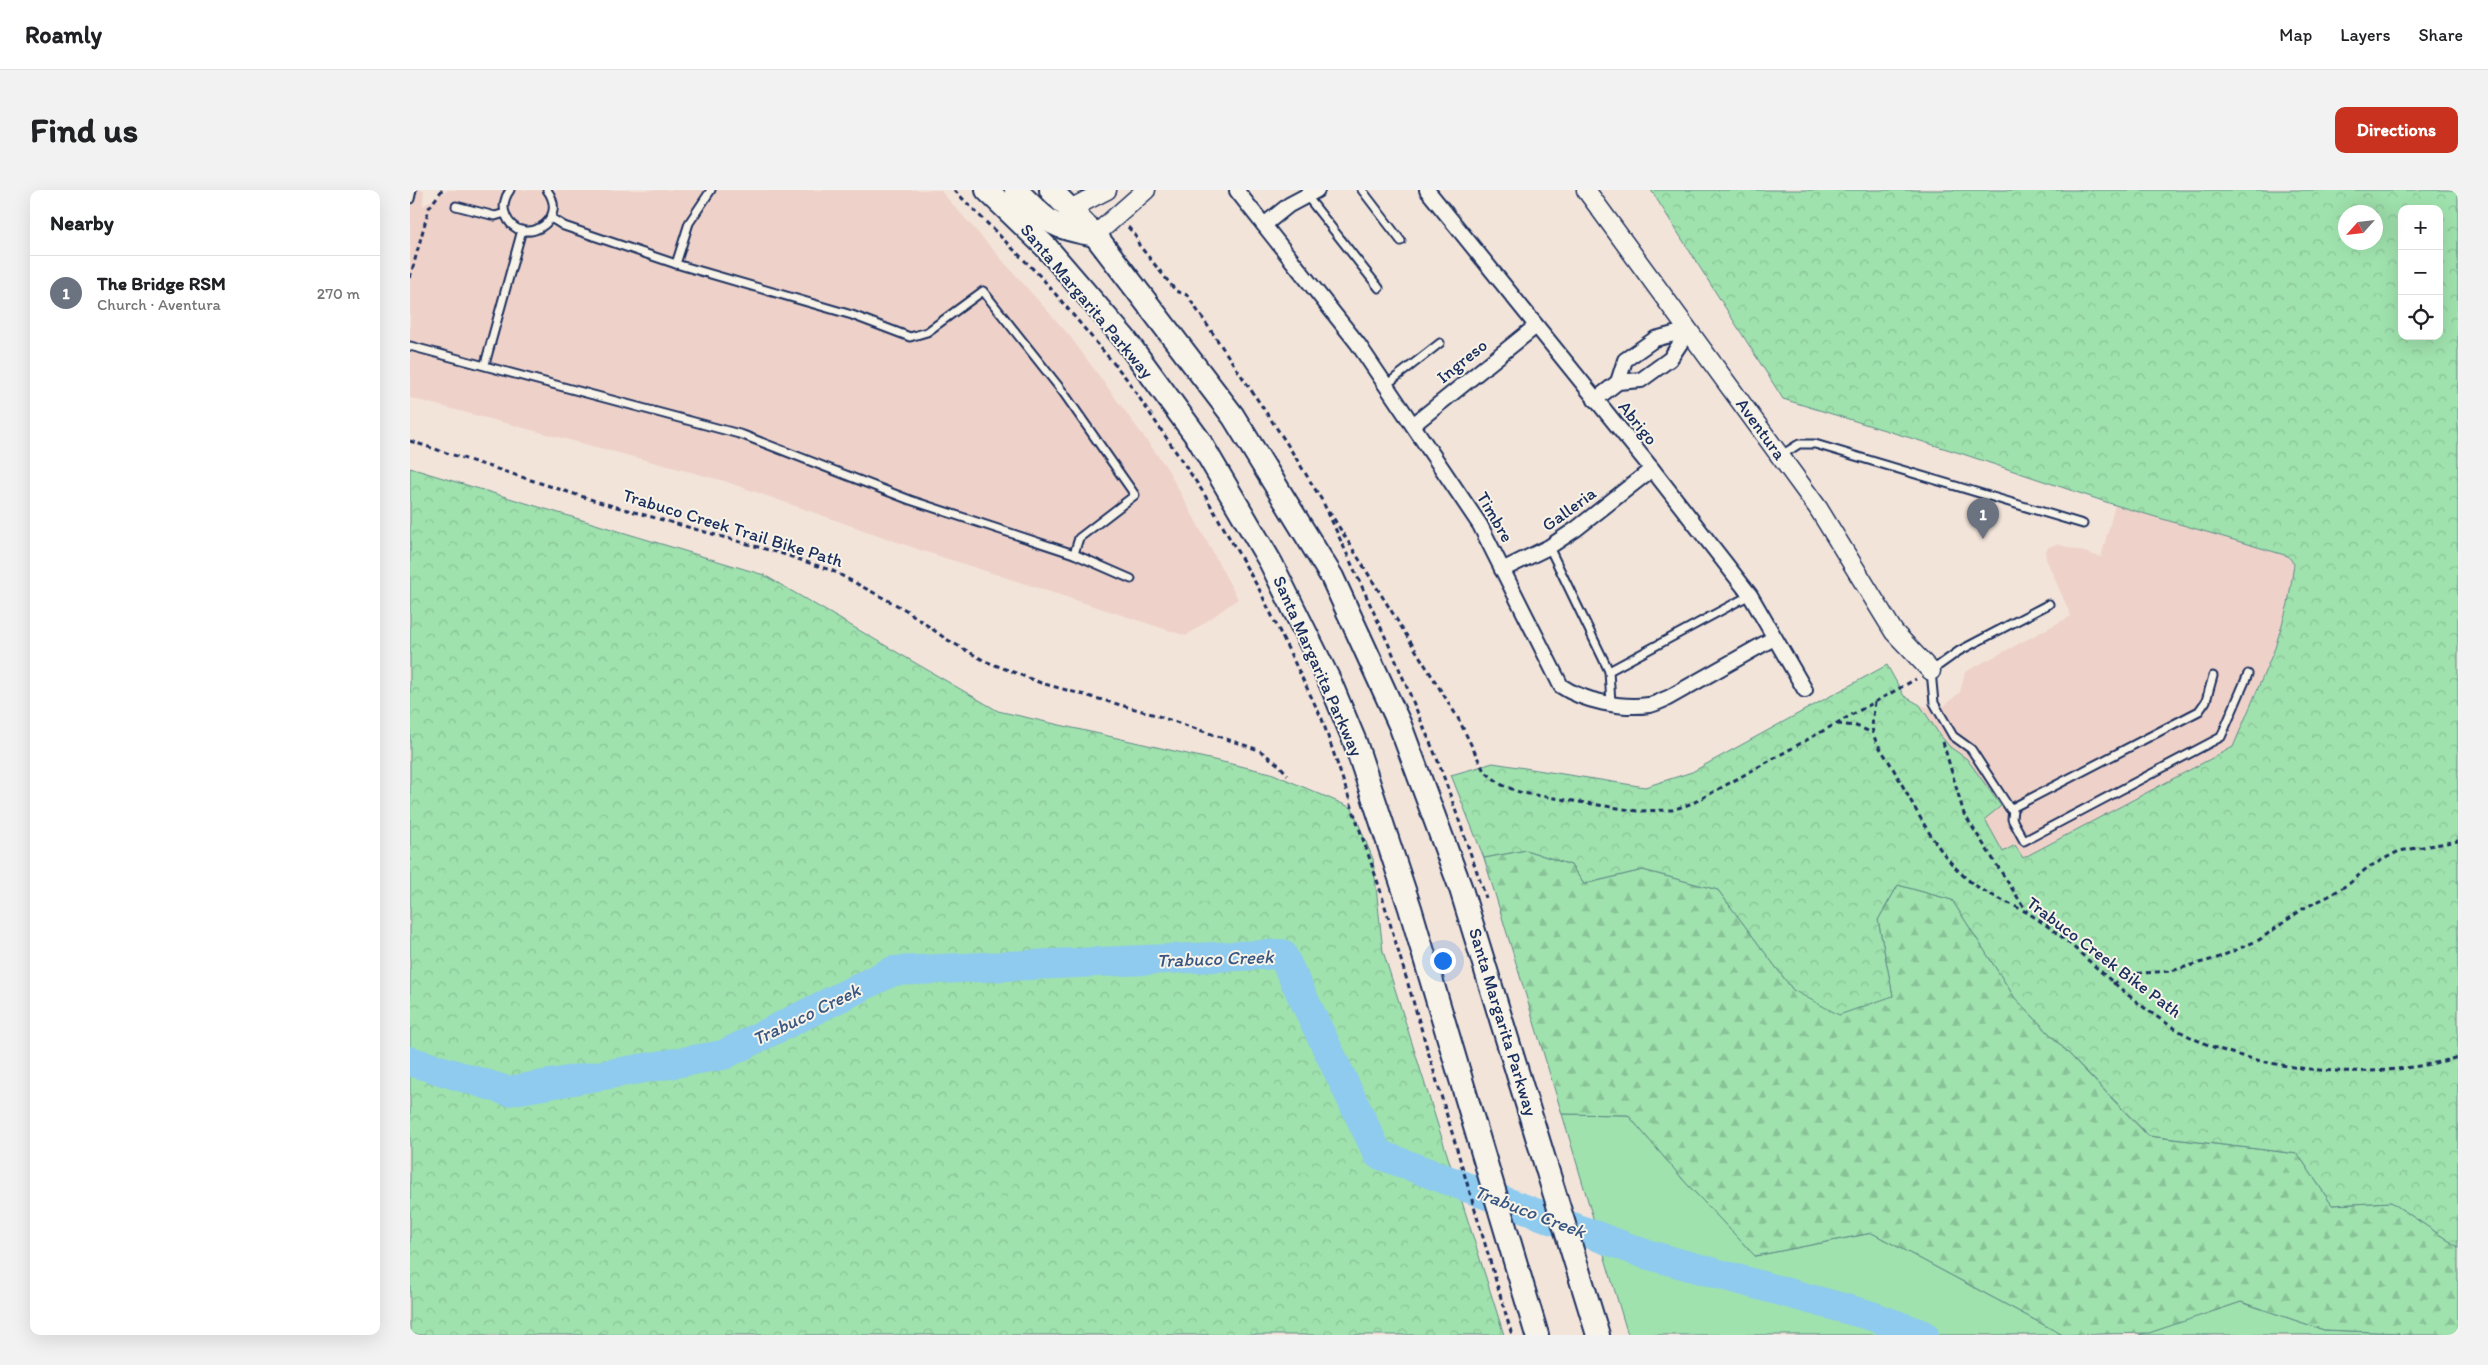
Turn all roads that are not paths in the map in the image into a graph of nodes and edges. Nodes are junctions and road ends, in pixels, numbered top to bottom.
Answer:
1 (412, 190) edge
2 (510, 190) edge
3 (547, 190) edge
4 (711, 190) edge
5 (987, 190) edge
6 (1016, 190) edge
7 (1051, 190) edge
8 (1107, 190) edge
9 (1146, 190) edge
10 (1362, 190) edge
11 (1427, 190) edge
12 (1586, 190) edge
13 (1237, 191) edge
14 (1312, 193) edge
15 (410, 199) edge
16 (456, 206) dead end
17 (1070, 209) junction
18 (505, 213) junction
19 (551, 218) junction
20 (1264, 225) junction
21 (522, 230) junction
22 (1095, 234) junction
23 (1401, 241) dead end
24 (676, 264) junction
25 (1379, 288) dead end
26 (1536, 326) junction
27 (1689, 330) junction
28 (1440, 343) dead end
29 (410, 346) edge
30 (485, 364) junction
31 (1618, 382) junction
32 (1386, 385) junction
33 (1595, 400) junction
34 (1413, 424) junction
35 (1780, 456) junction
36 (1652, 469) junction
37 (2083, 524) dead end
38 (1549, 547) junction
39 (1074, 554) junction
40 (1502, 570) junction
41 (1131, 579) dead end
42 (1750, 595) junction
43 (2049, 604) dead end
44 (1774, 638) junction
45 (1609, 671) junction
46 (1931, 671) junction
47 (2248, 674) dead end
48 (2213, 676) dead end
49 (1805, 690) dead end
50 (1611, 703) junction
51 (2013, 809) junction
52 (1537, 1335) edge
53 (1598, 1335) edge

1 - 15 lane
2 - 18 lane
3 - 19 lane
4 - 24 lane
5 - 52 main road, Santa Margarita Parkway
6 - 22 main road
7 - 17 main road, Santa Margarita Parkway
8 - 17 street
9 - 22 street
10 - 23 lane
11 - 26 street, Abrigo
12 - 27 street, Aventura
13 - 20 street, Timbre
14 - 20 street
14 - 25 lane
16 - 18 lane
17 - 22 main road, Santa Margarita Parkway
18 - 21 lane
19 - 21 lane
19 - 24 lane
20 - 32 street, Timbre
21 - 30 lane
22 - 53 main road, Santa Margarita Parkway
24 - 39 lane
26 - 33 street, Abrigo
26 - 34 street, Ingreso
27 - 31 street
27 - 31 street
27 - 35 street, Aventura
28 - 32 lane
29 - 30 lane
30 - 39 lane
31 - 33 street
32 - 34 street, Timbre
33 - 36 street, Abrigo
34 - 40 street, Timbre
35 - 37 lane
35 - 46 street, Aventura
36 - 38 street, Galleria
36 - 42 street, Abrigo
38 - 40 street, Galleria
38 - 45 lane
39 - 41 lane
40 - 50 street, Timbre
42 - 44 street, Abrigo
42 - 45 lane
43 - 46 lane
44 - 49 street, Abrigo
44 - 50 street, Timbre
45 - 50 lane
46 - 51 lane
47 - 51 lane
48 - 51 lane

